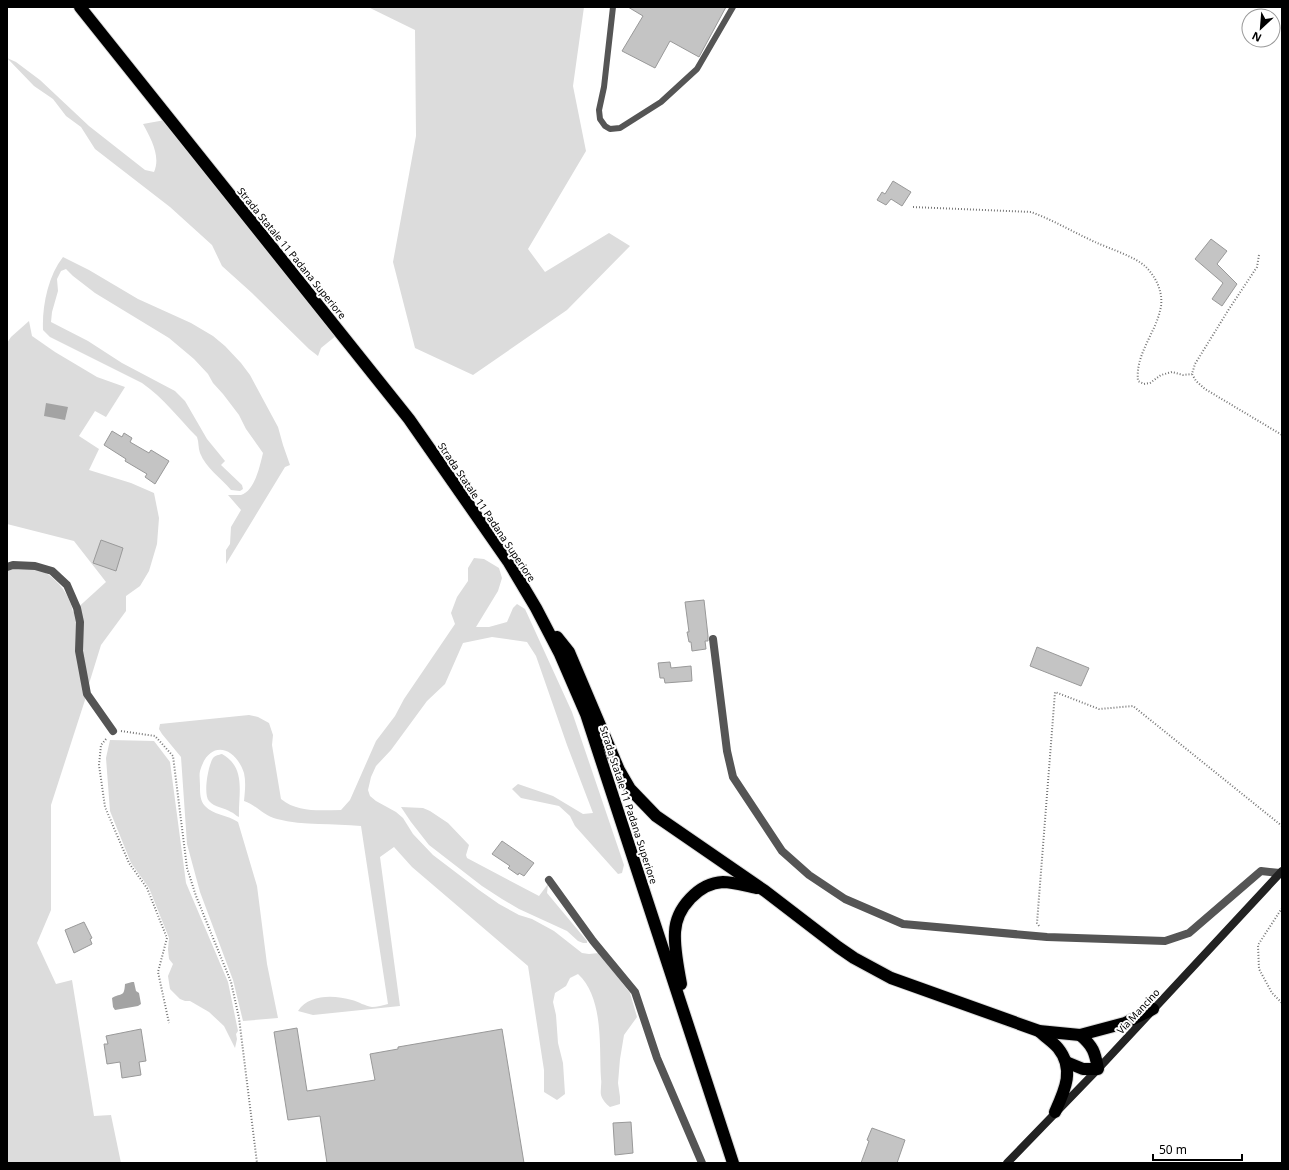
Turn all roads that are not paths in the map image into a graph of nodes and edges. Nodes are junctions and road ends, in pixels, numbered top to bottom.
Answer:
1 (80, 7) edge
2 (613, 7) edge
3 (733, 7) edge
4 (7, 567) edge
5 (536, 608) junction
6 (713, 639) dead end
7 (113, 731) road end
8 (1281, 872) edge
9 (549, 880) dead end
10 (766, 891) junction
11 (1153, 1009) junction
12 (688, 1023) junction
13 (1039, 1031) junction
14 (1080, 1035) junction
15 (1066, 1062) junction
16 (1098, 1069) junction
17 (1055, 1112) junction
18 (723, 1134) junction
19 (702, 1163) edge
20 (726, 1163) edge
21 (733, 1163) edge
22 (1007, 1163) edge

1 - 5 highway, Strada Statale 11 Padana Superiore
2 - 3 lane
4 - 7 street
5 - 10 highway
5 - 12 highway, Strada Statale 11 Padana Superiore
6 - 8 street
8 - 11 main road, Via Mancino
9 - 19 street
10 - 12 highway
10 - 13 highway
11 - 14 highway
11 - 16 main road, Via Mancino
12 - 18 highway, Strada Statale 11 Padana Superiore
13 - 14 highway
13 - 15 highway
14 - 16 highway
15 - 16 highway
15 - 17 highway
16 - 17 main road, Via Mancino
17 - 22 main road, Via Mancino
18 - 20 highway
18 - 21 highway, Strada Statale 11 Padana Superiore

